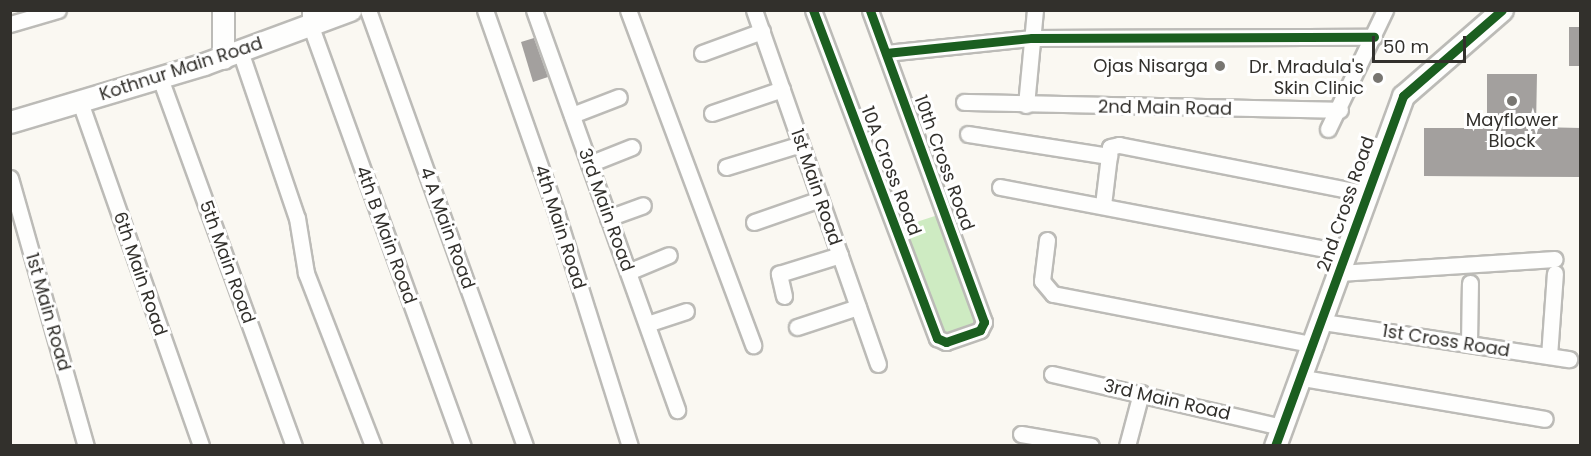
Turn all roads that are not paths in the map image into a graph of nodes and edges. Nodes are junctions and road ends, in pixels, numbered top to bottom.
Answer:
1 (58, 10) edge
2 (223, 10) edge
3 (350, 10) edge
4 (368, 10) edge
5 (485, 10) edge
6 (534, 10) edge
7 (628, 10) edge
8 (754, 10) edge
9 (813, 10) edge
10 (870, 10) edge
11 (1035, 10) edge
12 (1385, 10) edge
13 (1502, 10) edge
14 (310, 17) edge
15 (10, 24) edge
16 (762, 31) junction
17 (1374, 37) junction
18 (1032, 39) junction
19 (702, 53) dead end
20 (886, 53) junction
21 (231, 54) junction
22 (160, 78) junction
23 (782, 89) junction
24 (619, 97) dead end
25 (80, 102) junction
26 (964, 102) dead end
27 (1026, 105) junction
28 (1340, 110) junction
29 (712, 113) dead end
30 (572, 115) junction
31 (10, 122) edge
32 (1328, 129) dead end
33 (968, 134) dead end
34 (801, 144) junction
35 (632, 147) dead end
36 (1111, 150) junction
37 (589, 164) junction
38 (726, 167) dead end
39 (10, 178) edge
40 (1000, 187) dead end
41 (1369, 194) junction
42 (820, 199) junction
43 (1103, 204) junction
44 (643, 205) dead end
45 (608, 218) junction
46 (754, 222) dead end
47 (1047, 240) dead end
48 (1347, 253) junction
49 (669, 255) dead end
50 (840, 255) junction
51 (628, 272) junction
52 (1339, 273) junction
53 (1470, 283) dead end
54 (784, 296) dead end
55 (858, 307) junction
56 (686, 310) dead end
57 (1323, 322) junction
58 (646, 324) junction
59 (797, 327) dead end
60 (983, 327) joint
61 (1469, 344) junction
62 (753, 345) dead end
63 (1315, 345) junction
64 (1549, 356) junction
65 (1569, 359) dead end
66 (878, 364) dead end
67 (1052, 374) dead end
68 (1303, 378) junction
69 (1141, 393) junction
70 (677, 410) dead end
71 (1545, 419) dead end
72 (1021, 434) dead end
73 (1279, 436) edge
74 (86, 446) edge
75 (201, 446) edge
76 (294, 446) edge
77 (373, 446) edge
78 (463, 446) edge
79 (525, 446) edge
80 (630, 446) edge
81 (1091, 446) edge
82 (1127, 446) edge

1 - 15 street
2 - 21 street
3 - 14 street, Kothnur Main Road
4 - 79 street, 4 A Main Road
5 - 80 street, 4th Main Road
6 - 30 street, 3rd Main Road
7 - 62 street
8 - 16 street, 1st Main Road
9 - 60 street, 10A Cross Road
10 - 20 street, 10th Cross Road
11 - 18 street
12 - 17 street
13 - 41 street, 2nd Cross Road
14 - 21 street, Kothnur Main Road
14 - 78 street, 4th B Main Road
16 - 19 street
16 - 23 street, 1st Main Road
17 - 18 street
17 - 28 street
18 - 20 street
18 - 27 street
20 - 60 street, 10th Cross Road
21 - 22 street, Kothnur Main Road
21 - 77 street
22 - 25 street, Kothnur Main Road
22 - 76 street, 5th Main Road
23 - 29 street
23 - 34 street, 1st Main Road
24 - 30 street
25 - 31 street, Kothnur Main Road
25 - 75 street, 6th Main Road
26 - 27 street, 2nd Main Road
27 - 28 street, 2nd Main Road
28 - 32 street
30 - 37 street, 3rd Main Road
33 - 36 street
34 - 38 street
34 - 42 street, 1st Main Road
35 - 37 street
36 - 41 street
36 - 43 street
37 - 45 street, 3rd Main Road
39 - 74 street, 1st Main Road
40 - 43 street
41 - 48 street, 2nd Cross Road
42 - 46 street
42 - 50 street, 1st Main Road
43 - 48 street
44 - 45 street
45 - 51 street, 3rd Main Road
47 - 63 street
48 - 52 street, 2nd Cross Road
49 - 51 street
50 - 54 street
50 - 55 street, 1st Main Road
51 - 58 street, 3rd Main Road
52 - 57 street, 2nd Cross Road
52 - 64 street
53 - 61 street
55 - 59 street
55 - 66 street, 1st Main Road
56 - 58 street
57 - 61 street, 1st Cross Road
57 - 63 street, 2nd Cross Road
58 - 70 street, 3rd Main Road
61 - 64 street, 1st Cross Road
63 - 68 street, 2nd Cross Road
64 - 65 street, 1st Cross Road
67 - 69 street, 3rd Main Road
68 - 71 street
68 - 73 street, 2nd Cross Road
69 - 73 street, 3rd Main Road
69 - 82 street
72 - 81 street

